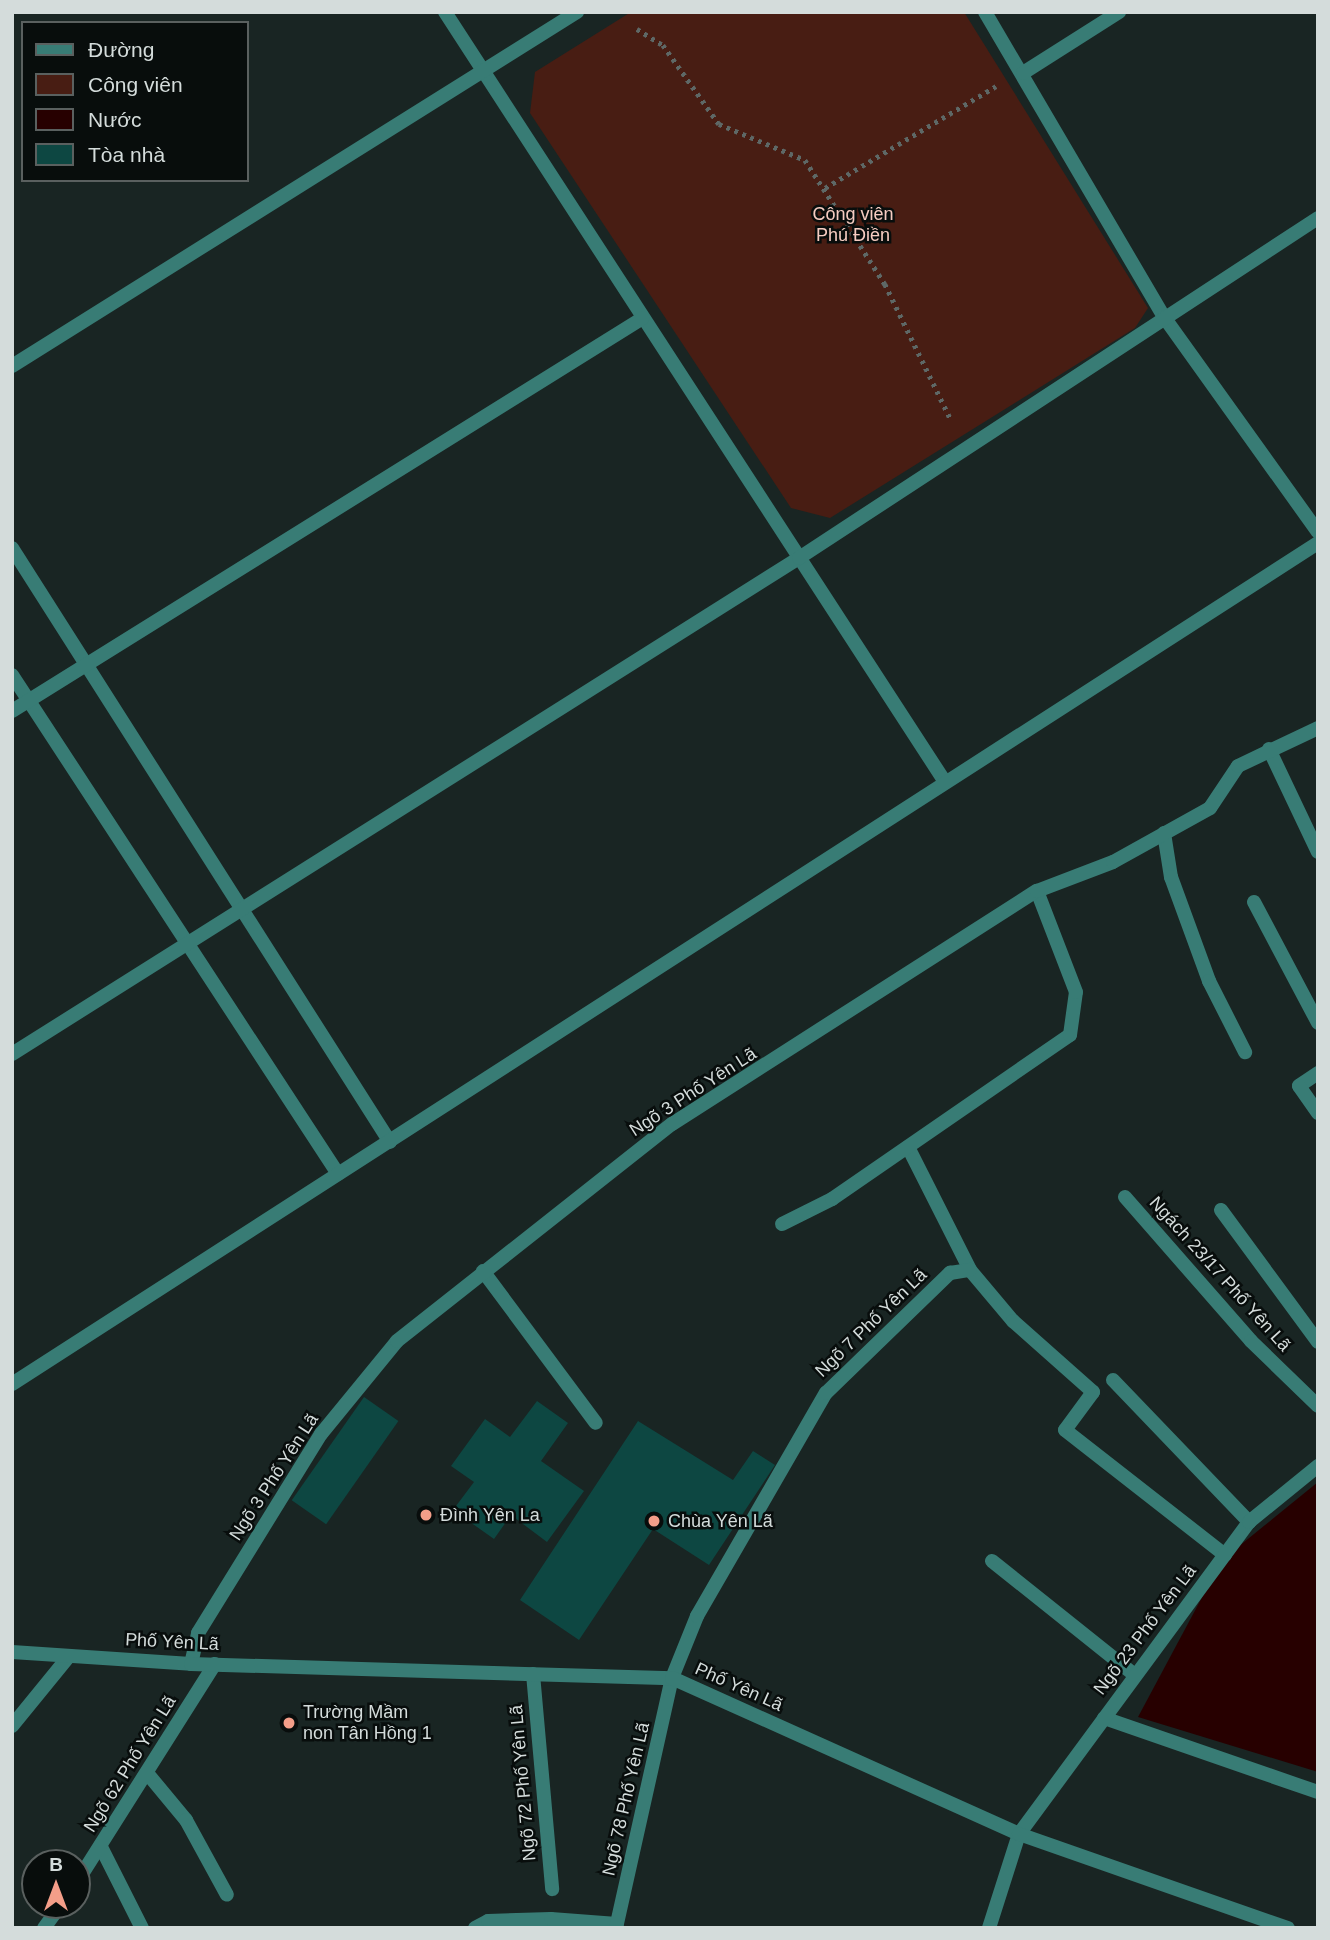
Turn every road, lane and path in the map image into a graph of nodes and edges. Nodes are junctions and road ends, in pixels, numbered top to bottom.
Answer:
1 (446, 12) edge
2 (577, 12) edge
3 (985, 12) edge
4 (1119, 12) edge
5 (637, 29) dead end
6 (484, 72) junction
7 (1023, 74) junction
8 (996, 86) dead end
9 (825, 188) junction
10 (1318, 218) edge
11 (1164, 317) junction
12 (643, 318) junction
13 (12, 366) edge
14 (951, 421) dead end
15 (1318, 532) edge
16 (1318, 543) edge
17 (12, 548) edge
18 (799, 558) junction
19 (89, 663) junction
20 (12, 675) edge
21 (29, 701) junction
22 (12, 711) edge
23 (1318, 728) edge
24 (1269, 748) junction
25 (946, 782) junction
26 (1164, 833) junction
27 (1318, 852) edge
28 (1037, 891) junction
29 (1254, 902) dead end
30 (244, 909) junction
31 (189, 942) junction
32 (1318, 1023) edge
33 (1245, 1052) dead end
34 (12, 1054) edge
35 (1318, 1073) edge
36 (1318, 1113) edge
37 (390, 1142) junction
38 (908, 1147) junction
39 (338, 1174) junction
40 (1125, 1197) dead end
41 (1222, 1210) dead end
42 (782, 1224) dead end
43 (970, 1270) junction
44 (484, 1271) junction
45 (1318, 1342) edge
46 (1113, 1380) dead end
47 (12, 1384) edge
48 (1318, 1406) edge
49 (596, 1423) dead end
50 (1318, 1466) edge
51 (1250, 1522) junction
52 (1225, 1555) junction
53 (992, 1561) dead end
54 (12, 1652) edge
55 (69, 1656) junction
56 (191, 1664) junction
57 (215, 1664) junction
58 (533, 1674) junction
59 (1135, 1675) junction
60 (672, 1678) junction
61 (1104, 1718) junction
62 (12, 1726) edge
63 (147, 1773) junction
64 (1318, 1792) edge
65 (1019, 1834) junction
66 (101, 1847) junction
67 (91, 1862) edge
68 (552, 1889) dead end
69 (228, 1895) dead end
70 (616, 1926) edge
71 (142, 1928) edge
72 (475, 1928) edge
73 (989, 1928) edge
74 (1287, 1928) edge

1 - 6 street
2 - 6 street
3 - 7 street
4 - 7 street
5 - 9 path
6 - 12 street
6 - 13 street
7 - 11 street
8 - 9 path
9 - 14 path
10 - 11 street
11 - 15 street
11 - 18 street
12 - 18 street
12 - 19 street
16 - 25 street
17 - 19 street
18 - 25 street
18 - 30 street
19 - 21 street
19 - 30 street
20 - 21 street
21 - 22 street
21 - 31 street
23 - 24 street, Ngõ 3 Phố Yên Lã
24 - 26 street, Ngõ 3 Phố Yên Lã
24 - 27 street
25 - 37 street
26 - 28 street, Ngõ 3 Phố Yên Lã
26 - 33 street
28 - 38 street
28 - 44 street, Ngõ 3 Phố Yên Lã
29 - 32 street
30 - 31 street
30 - 37 street
31 - 34 street
31 - 39 street
35 - 36 street
37 - 39 street
38 - 42 street
38 - 43 street
39 - 47 street
40 - 48 street, Ngách 23/17 Phố Yên Lã
41 - 45 street
43 - 52 street
43 - 60 street, Ngõ 7 Phố Yên Lã
44 - 49 street
44 - 56 street, Ngõ 3 Phố Yên Lã
46 - 51 street
50 - 51 street, Ngõ 23 Phố Yên Lã
51 - 52 street, Ngõ 23 Phố Yên Lã
52 - 59 street, Ngõ 23 Phố Yên Lã
53 - 59 street
54 - 55 street, Phố Yên Lã
55 - 56 street, Phố Yên Lã
55 - 62 street
56 - 57 street, Phố Yên Lã
57 - 58 street, Phố Yên Lã
57 - 63 street, Ngõ 62 Phố Yên Lã
58 - 60 street, Phố Yên Lã
58 - 68 street, Ngõ 72 Phố Yên Lã
59 - 61 street, Ngõ 23 Phố Yên Lã
60 - 65 street, Phố Yên Lã
60 - 70 street, Ngõ 78 Phố Yên Lã
61 - 64 street
61 - 65 street, Ngõ 23 Phố Yên Lã
63 - 66 street, Ngõ 62 Phố Yên Lã
63 - 69 street
65 - 73 street, Ngõ 23 Phố Yên Lã
65 - 74 street, Phố Yên Lã
66 - 67 street, Ngõ 62 Phố Yên Lã
66 - 71 street
70 - 72 street

